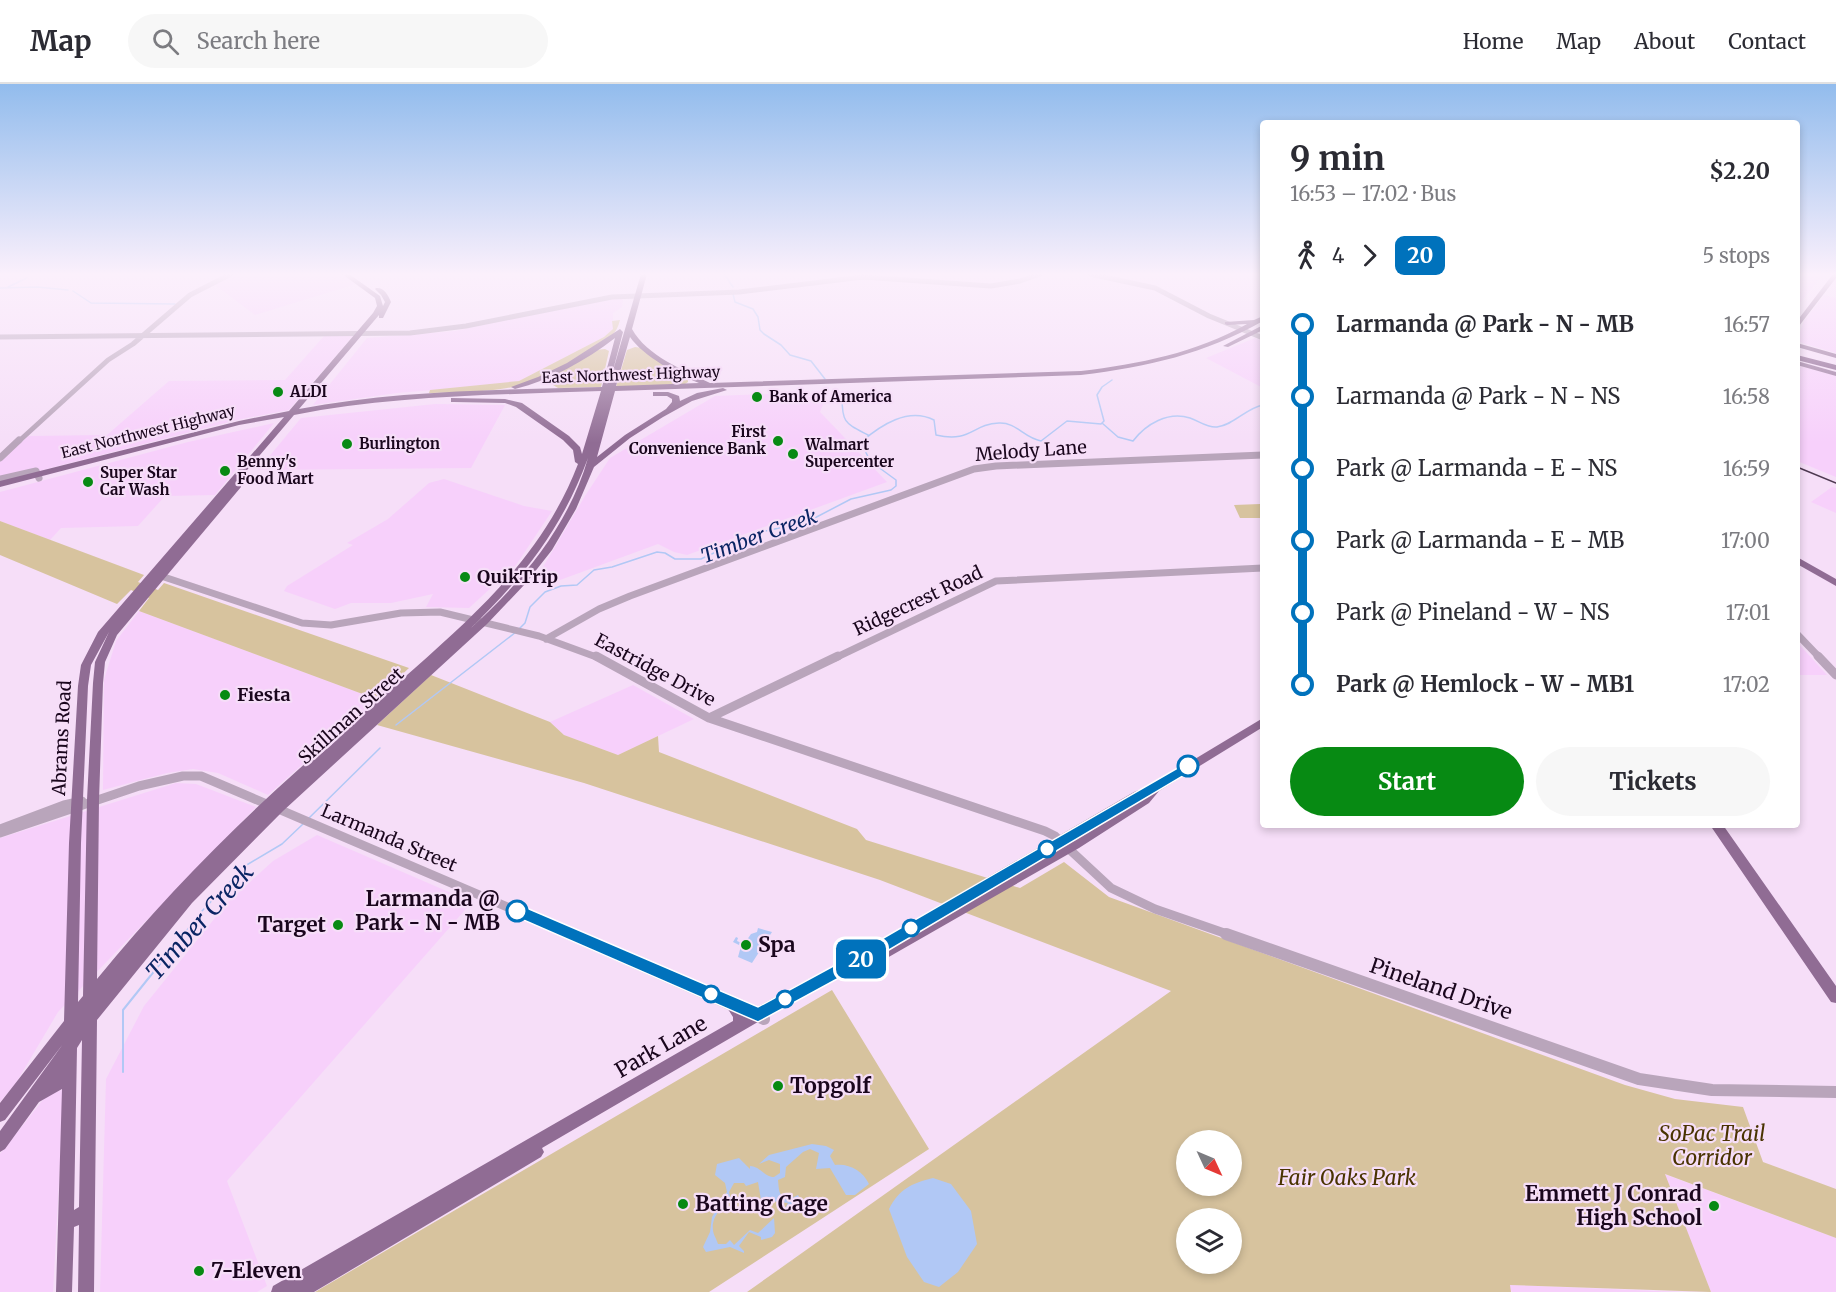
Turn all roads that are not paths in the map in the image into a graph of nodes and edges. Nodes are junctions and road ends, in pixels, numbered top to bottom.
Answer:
1 (149, 330) edge
2 (365, 330) edge
3 (426, 330) edge
4 (622, 330) edge
5 (624, 330) edge
6 (625, 330) edge
7 (1234, 330) edge
8 (1242, 330) edge
9 (1248, 330) edge
10 (1256, 330) edge
11 (1254, 333) junction
12 (362, 335) junction
13 (142, 336) junction
14 (1231, 336) junction
15 (1260, 336) edge
16 (0, 337) edge
17 (646, 348) junction
18 (594, 349) junction
19 (1800, 350) edge
20 (619, 351) junction
21 (1800, 351) edge
22 (1800, 351) edge
23 (1202, 352) junction
24 (1836, 356) edge
25 (1800, 364) edge
26 (1836, 365) edge
27 (554, 371) junction
28 (1836, 374) edge
29 (1046, 375) junction
30 (689, 377) junction
31 (1013, 380) junction
32 (811, 382) junction
33 (718, 385) junction
34 (679, 387) junction
35 (787, 387) junction
36 (726, 389) junction
37 (562, 391) junction
38 (635, 392) junction
39 (443, 394) junction
40 (543, 395) junction
41 (422, 397) junction
42 (436, 399) junction
43 (526, 408) junction
44 (302, 410) junction
45 (294, 415) junction
46 (285, 419) junction
47 (595, 436) junction
48 (566, 438) junction
49 (137, 450) junction
50 (1260, 455) edge
51 (0, 458) edge
52 (253, 461) junction
53 (579, 470) junction
54 (589, 470) junction
55 (38, 476) junction
56 (0, 479) edge
57 (0, 486) edge
58 (542, 550) junction
59 (1800, 556) edge
60 (1800, 562) edge
61 (1260, 568) edge
62 (1836, 576) edge
63 (156, 578) junction
64 (1836, 583) edge
65 (128, 612) junction
66 (484, 622) junction
67 (542, 637) junction
68 (1800, 637) edge
69 (1836, 675) edge
70 (97, 709) junction
71 (82, 713) junction
72 (709, 718) junction
73 (1260, 724) edge
74 (93, 800) junction
75 (78, 805) junction
76 (274, 806) junction
77 (0, 828) edge
78 (1718, 828) edge
79 (0, 833) edge
80 (1064, 845) junction
81 (94, 897) junction
82 (75, 903) junction
83 (1836, 997) edge
84 (90, 998) junction
85 (731, 1003) junction
86 (761, 1017) junction
87 (90, 1018) junction
88 (72, 1021) junction
89 (740, 1025) junction
90 (70, 1046) junction
91 (69, 1085) junction
92 (1836, 1092) edge
93 (24, 1107) junction
94 (0, 1115) edge
95 (0, 1144) edge
96 (87, 1212) junction
97 (65, 1223) junction
98 (64, 1292) edge
99 (86, 1292) edge
100 (279, 1292) edge
101 (298, 1292) edge

1 - 13 street
2 - 12 main road, Abrams Road
3 - 12 street
4 - 18 main road
5 - 20 main road, Skillman Street
6 - 17 main road
7 - 14 main road
8 - 14 main road, East Northwest Highway
9 - 11 street
10 - 11 main road, East Northwest Highway
11 - 15 street
11 - 23 main road, East Northwest Highway
12 - 13 street
12 - 44 main road, Abrams Road
12 - 45 main road, Abrams Road
13 - 16 street
13 - 51 street
14 - 23 main road, East Northwest Highway
17 - 20 main road
17 - 30 main road
18 - 20 main road
18 - 27 main road
19 - 24 main road
20 - 47 main road, Skillman Street
21 - 26 highway
22 - 26 highway
23 - 29 main road, East Northwest Highway
23 - 31 main road, East Northwest Highway
25 - 28 main road
27 - 37 main road
27 - 39 main road
29 - 31 main road
29 - 32 main road, East Northwest Highway
30 - 33 main road
30 - 34 main road
31 - 35 main road, East Northwest Highway
32 - 33 main road, East Northwest Highway
32 - 35 main road
33 - 34 main road, East Northwest Highway
34 - 37 main road, East Northwest Highway
35 - 36 main road, East Northwest Highway
36 - 38 main road, East Northwest Highway
36 - 54 main road
37 - 39 main road, East Northwest Highway
38 - 40 main road, East Northwest Highway
38 - 47 main road
39 - 41 main road, East Northwest Highway
40 - 42 main road, East Northwest Highway
40 - 43 main road
41 - 42 main road, East Northwest Highway
41 - 44 main road, East Northwest Highway
41 - 45 main road, East Northwest Highway
42 - 43 main road
43 - 48 main road
44 - 45 main road, Abrams Road
45 - 46 main road, East Northwest Highway
45 - 49 main road, East Northwest Highway
45 - 52 main road, Abrams Road
46 - 49 main road, East Northwest Highway
46 - 52 main road, Abrams Road
47 - 48 main road
47 - 53 main road, Skillman Street
47 - 54 main road, Skillman Street
48 - 53 main road
49 - 55 main road, East Northwest Highway
50 - 67 street, Melody Lane
52 - 63 main road, Abrams Road
53 - 58 main road, Skillman Street
54 - 58 main road, Skillman Street
55 - 56 street
55 - 57 main road, East Northwest Highway
58 - 66 main road, Skillman Street
59 - 62 main road
60 - 64 main road
61 - 72 street, Ridgecrest Road
63 - 65 main road, Abrams Road
63 - 66 street, Eastridge Drive
65 - 70 main road, Abrams Road
65 - 71 main road, Abrams Road
66 - 67 street, Eastridge Drive
66 - 76 main road, Skillman Street
67 - 72 street, Eastridge Drive
68 - 69 street
70 - 71 main road
70 - 74 main road, Abrams Road
71 - 75 main road, Abrams Road
72 - 80 street, Eastridge Drive
73 - 80 main road, Park Lane
74 - 75 street, Larmanda Street
74 - 76 street, Larmanda Street
74 - 81 main road, Abrams Road
75 - 77 street, Larmanda Street
75 - 79 street, Larmanda Street
75 - 82 main road, Abrams Road
76 - 84 main road, Skillman Street
76 - 85 street, Larmanda Street
76 - 87 main road, Skillman Street
78 - 83 main road
80 - 86 main road, Park Lane
80 - 92 street, Pineland Drive
81 - 82 main road
81 - 84 main road, Abrams Road
82 - 88 main road, Abrams Road
84 - 87 main road, Abrams Road
84 - 88 main road, Skillman Street
85 - 86 street, Larmanda Street
85 - 89 main road
86 - 89 main road, Park Lane
86 - 101 main road, Park Lane
87 - 90 main road, Skillman Street
87 - 96 main road, Abrams Road
88 - 90 main road, Abrams Road
88 - 94 main road, Skillman Street
89 - 100 main road, Park Lane
90 - 91 main road, Abrams Road
90 - 93 main road, Skillman Street
91 - 93 main road
91 - 97 main road, Abrams Road
93 - 95 main road, Skillman Street
96 - 97 main road
96 - 99 main road, Abrams Road
97 - 98 main road, Abrams Road

